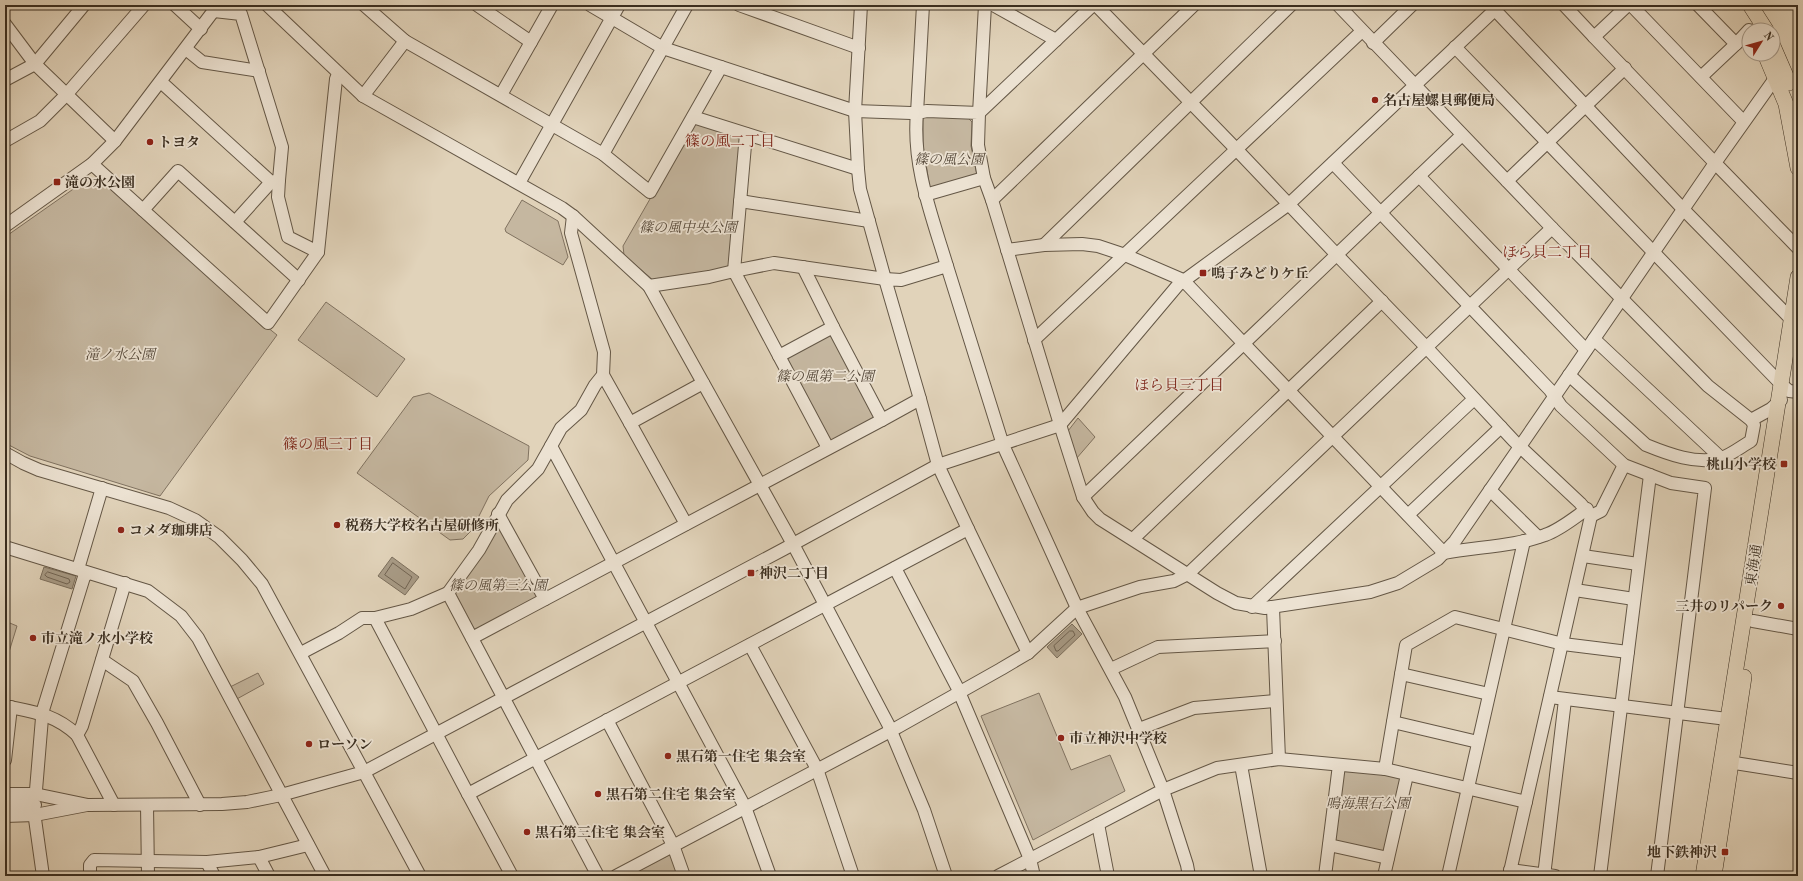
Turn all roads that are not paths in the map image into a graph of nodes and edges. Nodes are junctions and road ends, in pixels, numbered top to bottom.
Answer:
1 (144, 5) edge
2 (176, 5) edge
3 (267, 5) edge
4 (364, 5) edge
5 (477, 5) edge
6 (552, 5) edge
7 (590, 5) edge
8 (619, 5) edge
9 (687, 5) edge
10 (740, 5) edge
11 (861, 5) edge
12 (923, 5) edge
13 (985, 5) edge
14 (993, 5) edge
15 (1095, 5) edge
16 (1194, 5) edge
17 (1291, 5) edge
18 (1338, 5) edge
19 (1412, 5) edge
20 (1564, 5) edge
21 (1628, 5) edge
22 (1631, 5) edge
23 (1698, 5) edge
24 (1740, 5) edge
25 (1750, 5) edge
26 (78, 7) edge
27 (216, 8) edge
28 (1498, 8) edge
29 (613, 18) junction
30 (1750, 22) edge
31 (1753, 22) edge
32 (5, 24) edge
33 (201, 29) junction
34 (1362, 31) junction
35 (1594, 37) junction
36 (1056, 40) junction
37 (1741, 40) edge
38 (405, 41) junction
39 (531, 42) junction
40 (1373, 43) junction
41 (1736, 44) junction
42 (1455, 47) junction
43 (663, 48) junction
44 (859, 48) junction
45 (186, 49) junction
46 (1144, 54) junction
47 (1769, 62) edge
48 (1781, 62) edge
49 (34, 64) junction
50 (720, 67) junction
51 (1625, 68) junction
52 (259, 72) junction
53 (338, 74) junction
54 (1701, 77) junction
55 (1776, 77) junction
56 (5, 80) edge
57 (161, 82) junction
58 (1414, 85) junction
59 (66, 95) junction
60 (501, 95) junction
61 (363, 96) junction
62 (1191, 102) junction
63 (1585, 106) junction
64 (855, 110) junction
65 (917, 113) junction
66 (979, 113) junction
67 (1798, 113) edge
68 (693, 117) junction
69 (1743, 121) junction
70 (552, 125) junction
71 (746, 134) junction
72 (1462, 135) junction
73 (115, 141) junction
74 (5, 142) edge
75 (1548, 142) junction
76 (1237, 150) junction
77 (603, 154) junction
78 (1333, 163) junction
79 (1715, 163) junction
80 (92, 164) junction
81 (1798, 168) edge
82 (858, 169) junction
83 (1420, 176) junction
84 (984, 178) junction
85 (275, 181) junction
86 (1507, 181) junction
87 (518, 183) junction
88 (926, 195) junction
89 (992, 200) junction
90 (740, 201) junction
91 (1289, 204) junction
92 (1683, 209) junction
93 (142, 210) junction
94 (1381, 213) junction
95 (573, 216) junction
96 (869, 221) junction
97 (235, 222) junction
98 (5, 226) edge
99 (1552, 228) junction
100 (1044, 245) junction
101 (1798, 248) edge
102 (1007, 250) junction
103 (318, 252) junction
104 (1653, 254) junction
105 (1125, 255) junction
106 (1337, 255) junction
107 (947, 266) junction
108 (803, 267) junction
109 (1509, 269) junction
110 (734, 271) junction
111 (1798, 277) edge
112 (885, 279) junction
113 (299, 280) junction
114 (1183, 280) junction
115 (649, 286) junction
116 (1622, 299) junction
117 (1382, 301) junction
118 (1470, 306) junction
119 (1795, 324) edge
120 (833, 327) junction
121 (1594, 339) junction
122 (1034, 340) junction
123 (1244, 343) junction
124 (1427, 348) junction
125 (1586, 350) junction
126 (779, 356) junction
127 (603, 375) junction
128 (1569, 375) junction
129 (703, 383) junction
130 (1789, 389) edge
131 (1288, 390) junction
132 (1554, 397) junction
133 (920, 399) junction
134 (1474, 399) junction
135 (1779, 402) junction
136 (882, 420) junction
137 (1751, 420) junction
138 (630, 423) junction
139 (1060, 425) junction
140 (1501, 427) junction
141 (1332, 437) junction
142 (1003, 445) junction
143 (551, 446) junction
144 (1520, 447) junction
145 (828, 448) junction
146 (5, 453) edge
147 (1721, 458) junction
148 (938, 465) junction
149 (1624, 465) junction
150 (1650, 475) junction
151 (760, 485) junction
152 (1380, 486) junction
153 (1490, 490) junction
154 (105, 494) junction
155 (1083, 497) junction
156 (1589, 513) junction
157 (498, 514) junction
158 (1408, 515) junction
159 (686, 524) junction
160 (968, 529) junction
161 (1538, 537) junction
162 (1132, 539) junction
163 (1524, 541) junction
164 (793, 544) junction
165 (5, 547) edge
166 (1444, 553) junction
167 (1583, 556) junction
168 (613, 562) junction
169 (1638, 564) junction
170 (895, 568) junction
171 (84, 570) junction
172 (1188, 574) junction
173 (125, 583) junction
174 (1575, 590) junction
175 (448, 593) junction
176 (1634, 599) junction
177 (545, 600) junction
178 (825, 605) junction
179 (1252, 607) junction
180 (1077, 608) junction
181 (1273, 608) junction
182 (375, 618) junction
183 (1753, 621) junction
184 (646, 622) junction
185 (1504, 628) junction
186 (1798, 629) edge
187 (472, 638) junction
188 (1275, 641) junction
189 (1563, 644) junction
190 (750, 645) junction
191 (1628, 652) junction
192 (301, 653) junction
193 (1028, 653) junction
194 (102, 660) junction
195 (1111, 669) junction
196 (1401, 674) junction
197 (679, 683) junction
198 (960, 692) junction
199 (1489, 694) junction
200 (1550, 697) junction
201 (504, 699) junction
202 (1565, 700) junction
203 (1276, 701) junction
204 (8, 706) edge
205 (1622, 706) junction
206 (1677, 713) junction
207 (1727, 719) junction
208 (607, 720) junction
209 (1393, 722) junction
210 (1139, 729) junction
211 (891, 730) junction
212 (436, 734) junction
213 (77, 735) junction
214 (1478, 742) junction
215 (536, 758) junction
216 (1279, 759) junction
217 (5, 760) edge
218 (1726, 762) junction
219 (1241, 765) junction
220 (1339, 765) junction
221 (817, 769) junction
222 (1385, 769) junction
223 (364, 772) junction
224 (1798, 773) edge
225 (1407, 775) junction
226 (1467, 788) junction
227 (36, 790) dead end
228 (1164, 790) junction
229 (5, 794) edge
230 (468, 794) junction
231 (281, 795) junction
232 (1526, 802) junction
233 (5, 804) edge
234 (35, 805) dead end
235 (88, 805) junction
236 (114, 805) junction
237 (146, 805) junction
238 (200, 805) junction
239 (745, 807) junction
240 (5, 816) edge
241 (35, 819) dead end
242 (1098, 824) junction
243 (308, 845) junction
244 (673, 845) junction
245 (1329, 845) junction
246 (259, 857) junction
247 (1388, 858) junction
248 (1030, 859) junction
249 (146, 861) junction
250 (207, 862) junction
251 (1510, 873) edge
252 (43, 876) edge
253 (90, 876) edge
254 (148, 876) edge
255 (214, 876) edge
256 (269, 876) edge
257 (325, 876) edge
258 (420, 876) edge
259 (512, 876) edge
260 (598, 876) edge
261 (616, 876) edge
262 (684, 876) edge
263 (770, 876) edge
264 (853, 876) edge
265 (946, 876) edge
266 (998, 876) edge
267 (1034, 876) edge
268 (1108, 876) edge
269 (1189, 876) edge
270 (1261, 876) edge
271 (1325, 876) edge
272 (1384, 876) edge
273 (1448, 876) edge
274 (1547, 876) edge
275 (1600, 876) edge
276 (1657, 876) edge
277 (1703, 876) edge
278 (1714, 876) edge

1 - 59 street
2 - 33 street
3 - 53 street
4 - 38 street
5 - 39 street
6 - 39 street
7 - 29 street
8 - 29 street
9 - 43 street
10 - 44 street
11 - 44 street
12 - 65 street
13 - 66 street
14 - 36 street
15 - 36 street
15 - 46 street
16 - 46 street
17 - 62 street
18 - 34 street
19 - 40 street
20 - 35 street
21 - 35 street
22 - 54 street
23 - 41 street
24 - 30 main road
25 - 31 main road
26 - 49 street
27 - 33 street
27 - 52 street
28 - 42 street
28 - 63 street
29 - 43 street
29 - 70 street
32 - 49 street
33 - 45 street
34 - 40 street
34 - 76 street
35 - 51 street
36 - 66 street
37 - 41 street
38 - 60 street
38 - 61 street
39 - 60 street
40 - 58 street
41 - 54 street
42 - 58 street
42 - 75 street
43 - 50 street
43 - 77 street
44 - 64 street
45 - 52 street
45 - 57 street
46 - 62 street
46 - 89 street
47 - 55 main road
48 - 67 main road
49 - 56 street
49 - 59 street
50 - 64 street
50 - 68 street
51 - 63 street
51 - 79 street
52 - 85 street
53 - 61 street
53 - 103 street
54 - 69 street
55 - 69 street
55 - 81 main road
57 - 73 street
57 - 85 street
58 - 72 street
58 - 78 street
59 - 73 street
59 - 74 street
60 - 70 street
61 - 87 street
62 - 76 street
62 - 100 street
63 - 75 street
63 - 92 street
64 - 65 street
64 - 82 street
65 - 66 street
65 - 88 street
66 - 84 street
68 - 71 street
68 - 77 street
69 - 79 street
70 - 77 street
70 - 87 street
71 - 82 street
71 - 90 street
72 - 83 street
72 - 86 street
73 - 80 street
75 - 86 street
75 - 104 street
76 - 91 street
76 - 105 street
78 - 91 street
78 - 94 street
79 - 92 street
79 - 101 street
80 - 93 street
80 - 98 street
82 - 96 street
83 - 94 street
83 - 109 street
84 - 88 street
84 - 89 street
85 - 97 street
85 - 103 street
86 - 99 street
87 - 95 street
88 - 107 street
89 - 102 street
90 - 96 street
90 - 110 street
91 - 106 street
91 - 114 street
92 - 104 street
92 - 119 street
93 - 97 street
93 - 113 street
94 - 106 street
94 - 118 street
95 - 115 street
95 - 127 street
96 - 112 street
97 - 113 street
99 - 109 street
99 - 116 street
100 - 102 street
100 - 105 street
102 - 122 street
103 - 113 street
104 - 116 street
104 - 130 street
105 - 114 street
105 - 122 street
106 - 117 street
106 - 123 street
107 - 112 street
107 - 142 street
108 - 110 street
108 - 112 street
108 - 120 street
109 - 118 street
109 - 125 street
110 - 115 street
110 - 126 street
111 - 119 main road, 東海通
112 - 133 street
114 - 123 street
114 - 139 street
115 - 129 street
116 - 121 street
116 - 137 street
117 - 124 street
117 - 131 street
118 - 124 street
118 - 132 street
119 - 130 main road, 東海通
120 - 126 street
120 - 136 street
121 - 125 street
121 - 147 street
122 - 139 street
123 - 131 street
123 - 155 street
124 - 134 street
124 - 141 street
125 - 128 street
126 - 145 street
127 - 138 street
127 - 143 street
128 - 132 street
128 - 147 street
129 - 138 street
129 - 151 street
130 - 135 main road, 東海通
130 - 183 main road, 東海通
131 - 141 street
131 - 162 street
132 - 144 street
132 - 149 street
133 - 136 street
133 - 148 street
134 - 140 street
134 - 152 street
135 - 137 street
135 - 207 main road, 東海通
136 - 145 street
137 - 147 street
138 - 159 street
139 - 142 street
139 - 155 street
140 - 144 street
140 - 158 street
141 - 152 street
141 - 172 street
142 - 148 street
142 - 180 street
143 - 157 street
143 - 168 street
144 - 153 street
144 - 156 street
145 - 151 street
146 - 154 street
148 - 160 street
148 - 164 street
149 - 150 street
149 - 156 street
150 - 169 street
150 - 206 street
151 - 159 street
151 - 164 street
152 - 158 street
152 - 179 street
153 - 161 street
153 - 166 street
154 - 171 street
154 - 192 street
155 - 162 street
156 - 161 street
156 - 167 street
157 - 175 street
157 - 177 street
158 - 166 street
159 - 168 street
160 - 170 street
160 - 193 street
161 - 163 street
162 - 172 street
163 - 166 street
163 - 185 street
164 - 178 street
164 - 184 street
165 - 171 street
166 - 181 street
167 - 169 street
167 - 174 street
168 - 177 street
168 - 184 street
169 - 176 street
170 - 178 street
170 - 198 street
171 - 173 street
171 - 227 street
172 - 179 street
172 - 180 street
173 - 194 street
173 - 231 street
174 - 176 street
174 - 189 street
175 - 182 street
175 - 187 street
176 - 191 street
177 - 187 street
178 - 190 street
178 - 211 street
179 - 181 street
180 - 193 street
180 - 195 street
181 - 188 street
182 - 192 street
182 - 212 street
183 - 186 street
183 - 218 main road, 東海通
184 - 197 street
184 - 201 street
185 - 189 street
185 - 196 street
185 - 199 street
187 - 201 street
188 - 195 street
188 - 203 street
189 - 191 street
189 - 200 street
190 - 197 street
190 - 221 street
191 - 205 street
192 - 223 street
193 - 198 street
194 - 213 street
194 - 238 street
195 - 210 street
196 - 199 street
196 - 209 street
197 - 208 street
197 - 239 street
198 - 211 street
198 - 248 street
199 - 214 street
200 - 202 street
200 - 232 street
201 - 212 street
201 - 215 street
202 - 205 street
202 - 274 street
203 - 210 street
203 - 216 street
204 - 213 street
204 - 217 street
205 - 206 street
205 - 275 street
206 - 207 street
206 - 276 street
207 - 218 main road, 東海通
208 - 215 street
208 - 244 street
209 - 214 street
209 - 222 street
210 - 228 street
211 - 221 street
211 - 265 street
212 - 223 street
212 - 230 street
213 - 236 street
214 - 226 street
215 - 230 street
215 - 260 street
216 - 219 street
216 - 220 street
218 - 224 street
218 - 277 main road, 東海通
218 - 278 main road, 東海通
219 - 228 street
219 - 270 street
220 - 222 street
220 - 245 street
221 - 239 street
221 - 264 street
222 - 225 street
223 - 231 street
223 - 258 street
225 - 226 street
225 - 247 street
226 - 232 street
226 - 273 street
228 - 242 street
228 - 269 street
229 - 235 street
230 - 259 street
231 - 238 street
231 - 243 street
232 - 251 street
233 - 234 street
235 - 236 street
235 - 240 street
236 - 237 street
237 - 238 street
237 - 249 street
239 - 244 street
239 - 263 street
241 - 252 street
242 - 248 street
242 - 268 street
243 - 246 street
243 - 257 street
244 - 261 street
244 - 262 street
245 - 247 street
245 - 271 street
246 - 250 street
246 - 256 street
247 - 272 street
248 - 266 street
248 - 267 street
249 - 250 street
249 - 253 street
249 - 254 street
250 - 255 street
251 - 274 street

